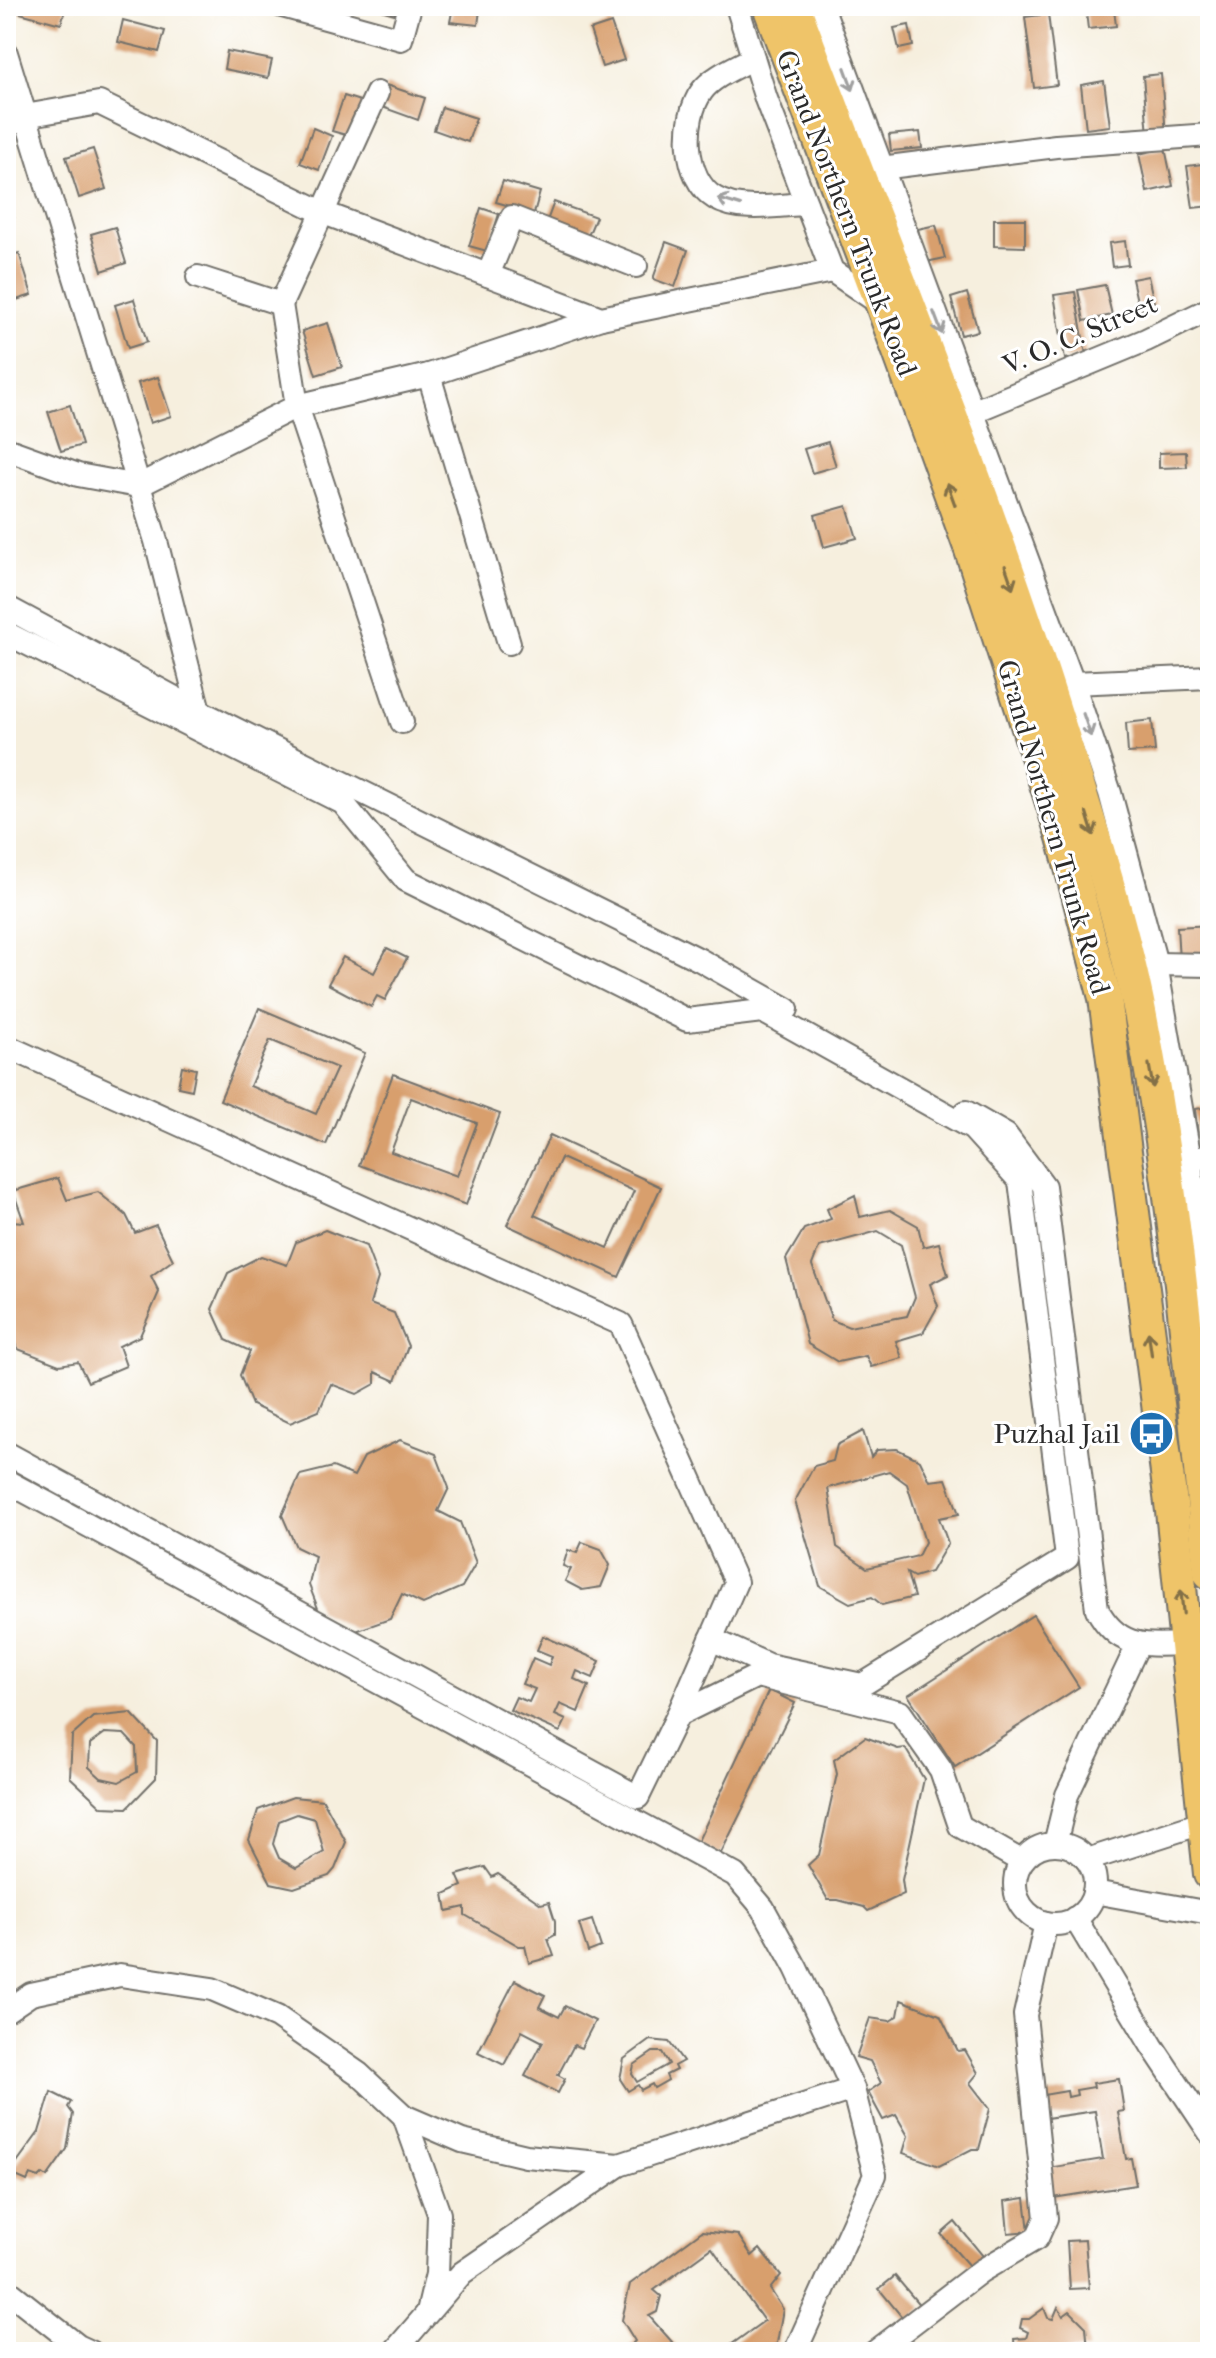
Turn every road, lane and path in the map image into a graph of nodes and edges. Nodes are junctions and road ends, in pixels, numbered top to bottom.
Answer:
1 (282, 6) edge
2 (410, 6) edge
3 (737, 6) edge
4 (769, 6) edge
5 (794, 6) edge
6 (822, 6) edge
7 (6, 53) edge
8 (753, 58) junction
9 (377, 93) dead end
10 (16, 122) edge
11 (1210, 135) edge
12 (881, 168) junction
13 (806, 204) junction
14 (324, 213) junction
15 (636, 266) dead end
16 (832, 271) junction
17 (488, 275) junction
18 (198, 277) dead end
19 (281, 304) junction
20 (882, 305) junction
21 (1210, 309) edge
22 (601, 318) junction
23 (429, 375) junction
24 (297, 406) junction
25 (972, 412) junction
26 (6, 449) edge
27 (138, 486) junction
28 (6, 607) edge
29 (6, 633) edge
30 (509, 643) dead end
31 (1210, 677) edge
32 (1073, 683) junction
33 (199, 711) junction
34 (402, 722) dead end
35 (1156, 964) junction
36 (1210, 965) edge
37 (6, 1046) edge
38 (1200, 1158) edge
39 (1210, 1364) edge
40 (6, 1453) edge
41 (6, 1481) edge
42 (1195, 1508) edge
43 (1210, 1573) edge
44 (711, 1639) junction
45 (1187, 1644) junction
46 (1138, 1645) junction
47 (678, 1715) junction
48 (1205, 1822) junction
49 (1055, 1844) junction
50 (1087, 1860) junction
51 (1021, 1861) junction
52 (1210, 1874) edge
53 (1094, 1892) junction
54 (1210, 1913) edge
55 (1075, 1918) junction
56 (1046, 1923) junction
57 (6, 2011) edge
58 (853, 2089) junction
59 (404, 2116) junction
60 (1210, 2133) edge
61 (619, 2165) junction
62 (6, 2289) edge
63 (428, 2312) junction
64 (91, 2352) edge
65 (394, 2352) edge
66 (795, 2352) edge
67 (875, 2352) edge

1 - 2 street
3 - 8 street
4 - 20 highway, Grand Northern Trunk Road
5 -> 42 highway, Grand Northern Trunk Road
6 -> 12 street
7 - 10 street
8 - 13 street
13 -> 8 street
9 - 14 street
10 - 14 street
10 - 27 street
11 - 12 street
12 -> 25 street
13 - 16 street
14 - 17 street
14 - 19 street
15 - 17 street
16 - 20 street
16 - 22 street
17 - 22 street
18 - 19 street
19 - 24 street
42 -> 20 highway, Grand Northern Trunk Road
21 - 25 street, V. O. C. Street
22 - 23 street
23 - 24 street
23 - 30 street
24 - 27 street
24 - 34 street
25 - 32 street
26 - 27 street
27 - 33 street
28 - 33 street
29 - 44 street
31 - 32 street
32 -> 35 street
33 - 46 street
35 - 36 street
35 - 38 street
37 - 44 street
38 - 39 street
40 - 47 street
41 - 58 street
42 - 43 highway, Grand Northern Trunk Road
45 -> 42 highway, Grand Northern Trunk Road
44 - 47 street
45 - 46 street
45 - 48 highway, Grand Northern Trunk Road
46 - 49 street
47 - 51 street
48 - 50 street
48 - 52 highway, Grand Northern Trunk Road
49 - 50 street
49 - 51 street
50 - 53 street
51 - 56 street
53 - 54 street
53 - 55 street
55 - 56 street
55 - 60 street
56 - 67 street
57 - 59 street
58 - 61 street
58 - 66 street
59 - 61 street
59 - 63 street
61 - 63 street
62 - 64 street
63 - 65 street

